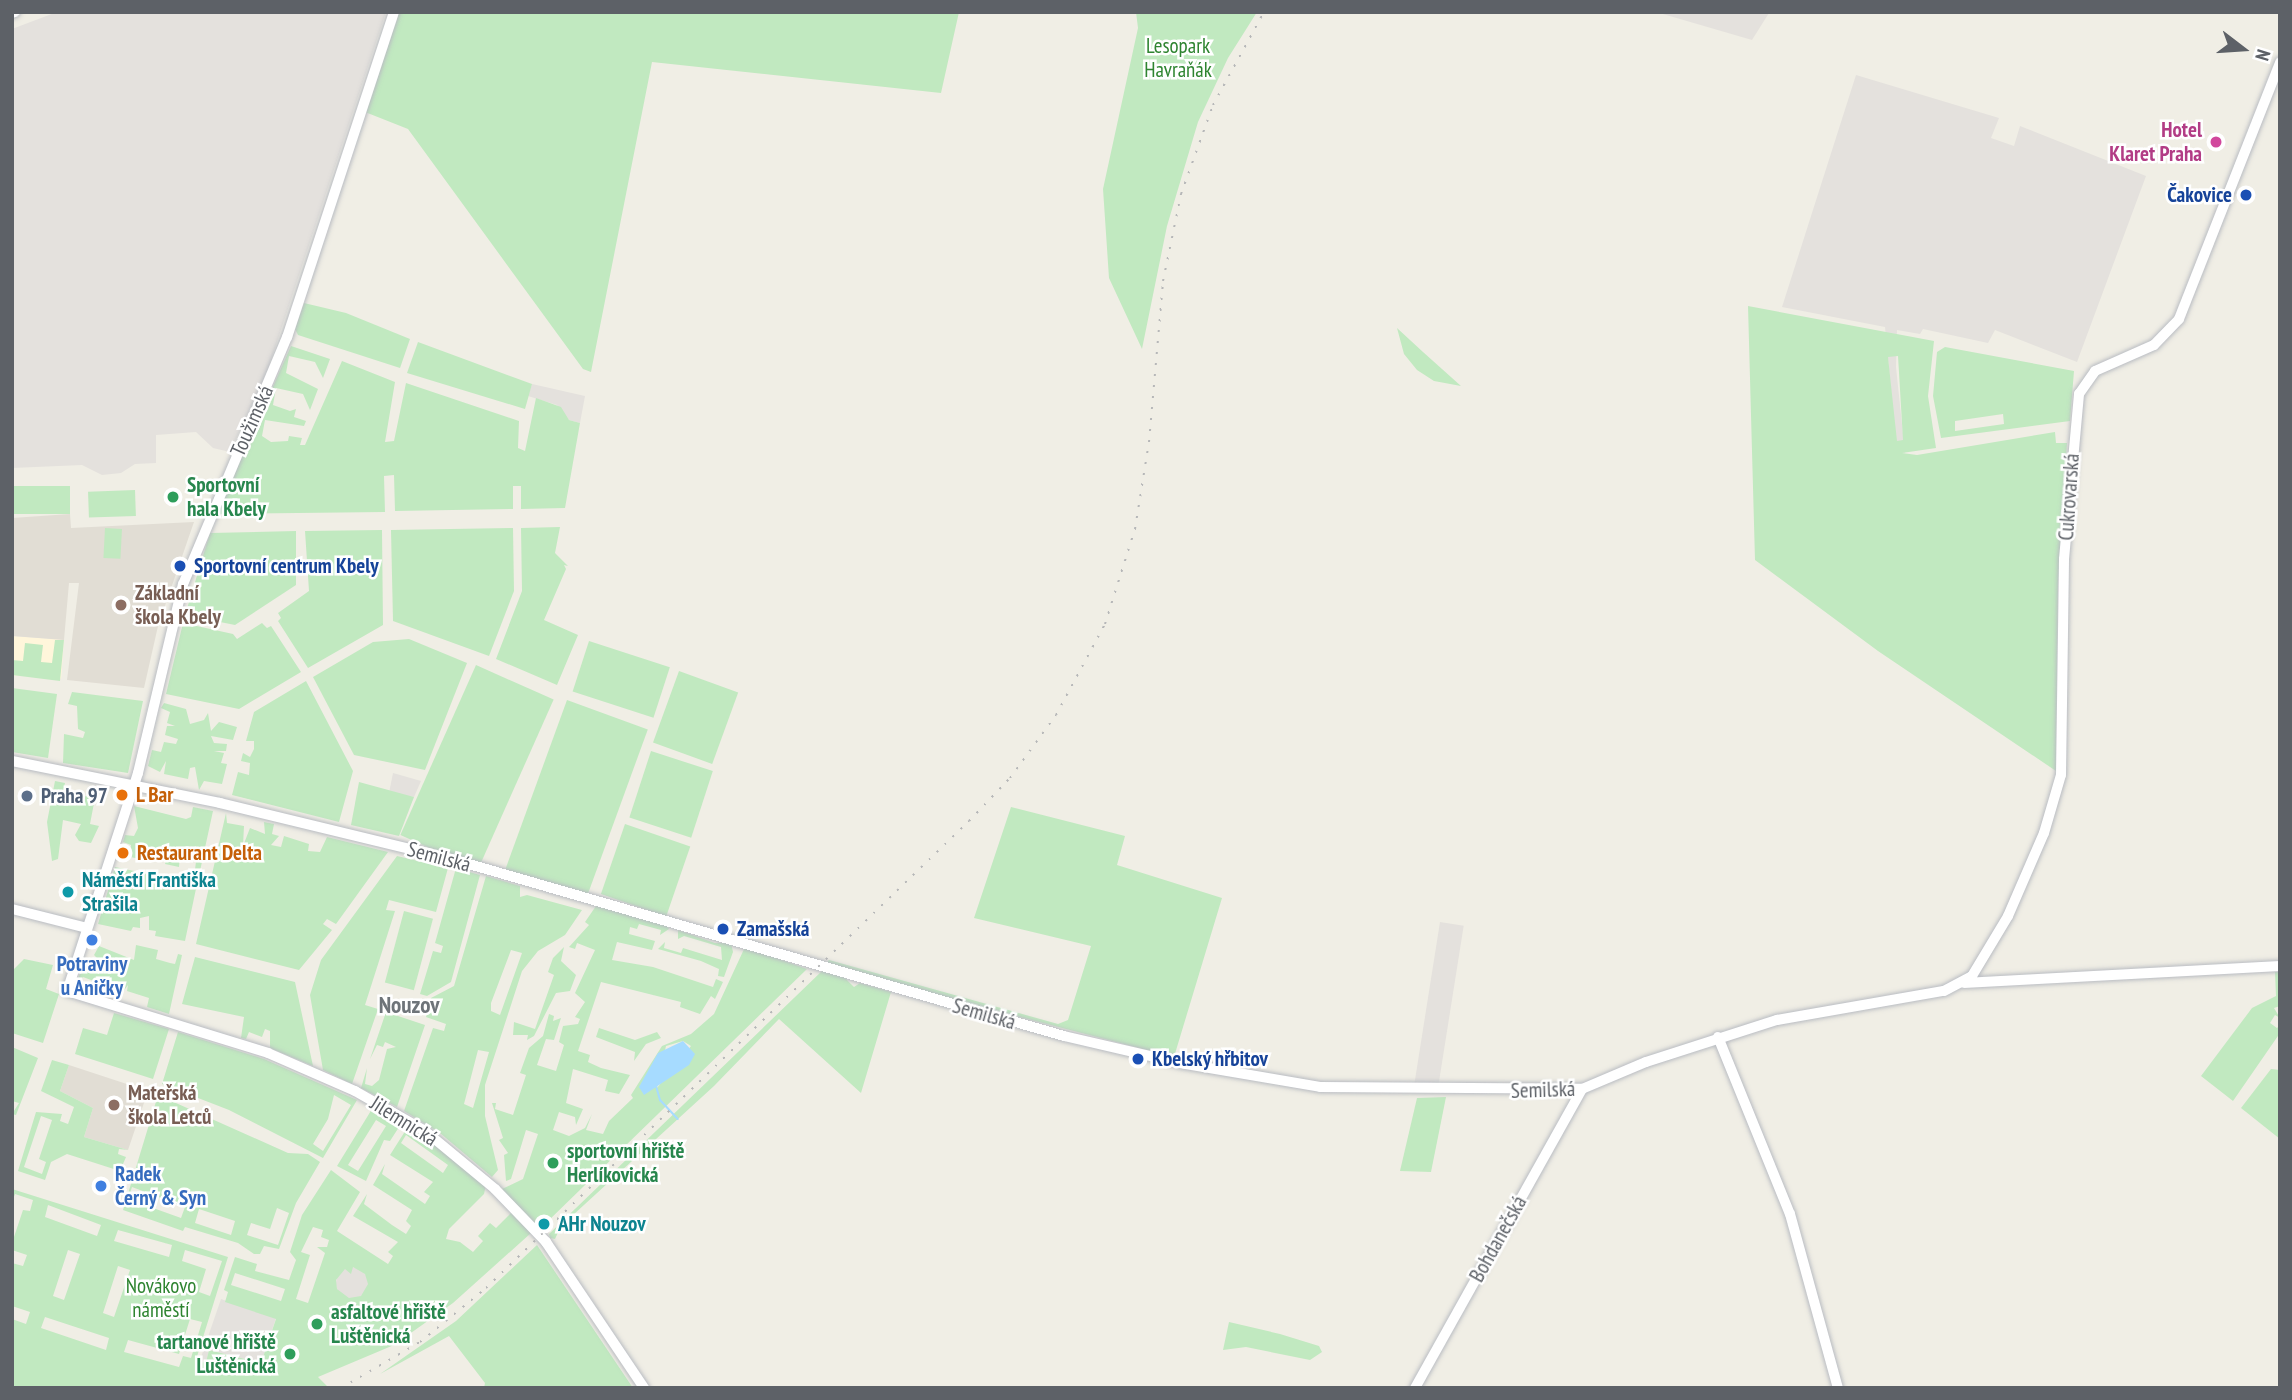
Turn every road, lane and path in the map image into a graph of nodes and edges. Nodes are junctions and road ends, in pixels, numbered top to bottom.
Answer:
1 (394, 12) edge
2 (2280, 62) edge
3 (12, 761) edge
4 (134, 785) junction
5 (12, 909) edge
6 (87, 928) junction
7 (2280, 966) edge
8 (1964, 983) junction
9 (66, 992) joint
10 (1718, 1037) junction
11 (1582, 1090) junction
12 (644, 1388) edge
13 (1415, 1388) edge
14 (1838, 1388) edge

1 - 4 street, Toužimská
2 - 8 street, Cukrovarská
3 - 4 street, Semilská
4 - 6 street, Toužimská
4 - 11 street, Semilská
5 - 6 street
6 - 9 street, Toužimská
7 - 8 street, Semilská
8 - 10 street, Semilská
9 - 12 street, Jilemnická
10 - 11 street, Semilská
10 - 14 street
11 - 13 street, Bohdanečská

